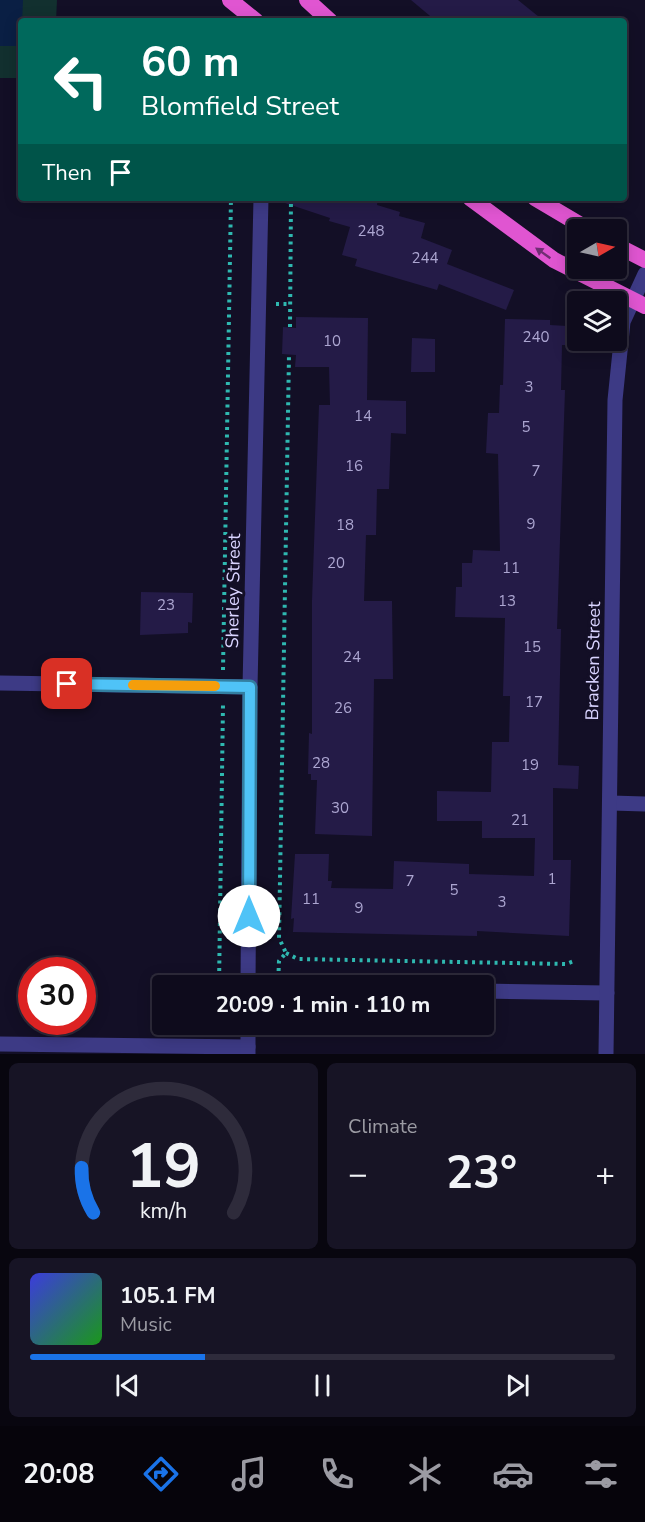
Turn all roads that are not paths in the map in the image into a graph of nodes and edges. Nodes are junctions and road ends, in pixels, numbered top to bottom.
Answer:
1 (230, 0) edge
2 (307, 0) edge
3 (252, 18) edge
4 (327, 18) edge
5 (261, 201) edge
6 (474, 201) edge
7 (540, 201) edge
8 (570, 219) edge
9 (627, 251) edge
10 (645, 260) edge
11 (645, 274) edge
12 (638, 303) edge
13 (0, 683) edge
14 (250, 687) junction
15 (610, 803) junction
16 (645, 804) edge
17 (248, 975) edge
18 (494, 991) edge
19 (607, 993) junction
20 (248, 1035) edge
21 (0, 1044) edge
22 (248, 1051) edge
23 (606, 1054) edge

1 - 3 highway
2 - 4 highway
5 - 14 street, Sherley Street
12 -> 6 highway
7 - 8 highway
9 - 10 highway
11 - 12 street, Bracken Street
12 - 15 street, Bracken Street
13 - 14 street
14 - 17 street, Sherley Street
15 - 16 street
15 - 19 street, Bracken Street
18 - 19 street
19 - 23 street, Bracken Street
20 - 22 street
21 - 22 street

